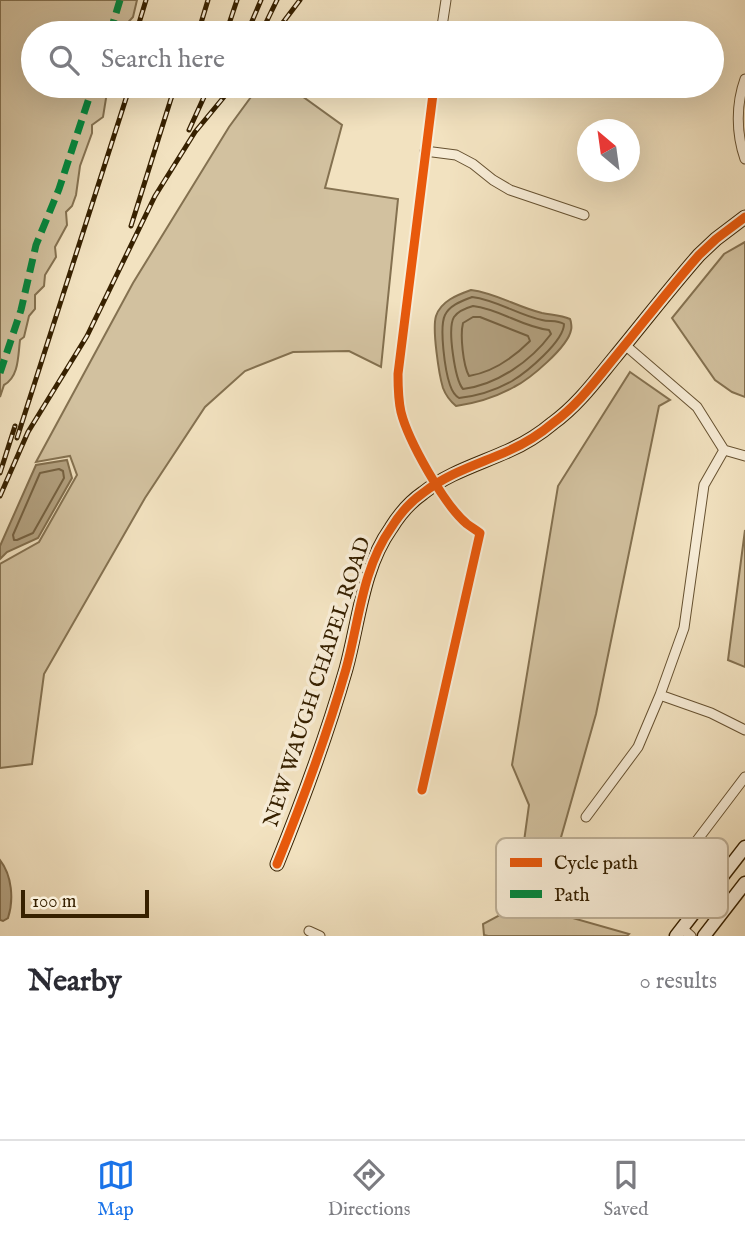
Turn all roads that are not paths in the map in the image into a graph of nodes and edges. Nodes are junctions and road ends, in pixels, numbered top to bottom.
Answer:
1 (446, 0) edge
2 (442, 21) edge
3 (745, 79) edge
4 (432, 98) edge
5 (425, 150) junction
6 (745, 159) edge
7 (584, 215) dead end
8 (745, 217) edge
9 (625, 345) junction
10 (724, 450) junction
11 (745, 456) edge
12 (436, 483) junction
13 (660, 695) junction
14 (745, 730) edge
15 (745, 777) edge
16 (422, 790) dead end
17 (586, 817) dead end
18 (699, 838) edge
19 (745, 847) edge
20 (277, 864) dead end
21 (728, 871) edge
22 (745, 883) edge
23 (728, 905) edge
24 (694, 918) edge
25 (718, 918) edge
26 (309, 931) dead end
27 (683, 934) edge
28 (320, 936) edge
29 (704, 936) edge

1 - 2 street
3 - 6 street
4 - 5 street
5 - 7 street
5 - 12 street
8 - 9 street, NEW WAUGH CHAPEL ROAD
9 - 10 street
9 - 12 street, NEW WAUGH CHAPEL ROAD
10 - 11 street
10 - 13 street
12 - 16 street
12 - 20 street, NEW WAUGH CHAPEL ROAD
13 - 14 street
13 - 17 street
15 - 18 street
19 - 21 street
22 - 23 street
24 - 27 street
25 - 29 street
26 - 28 street

